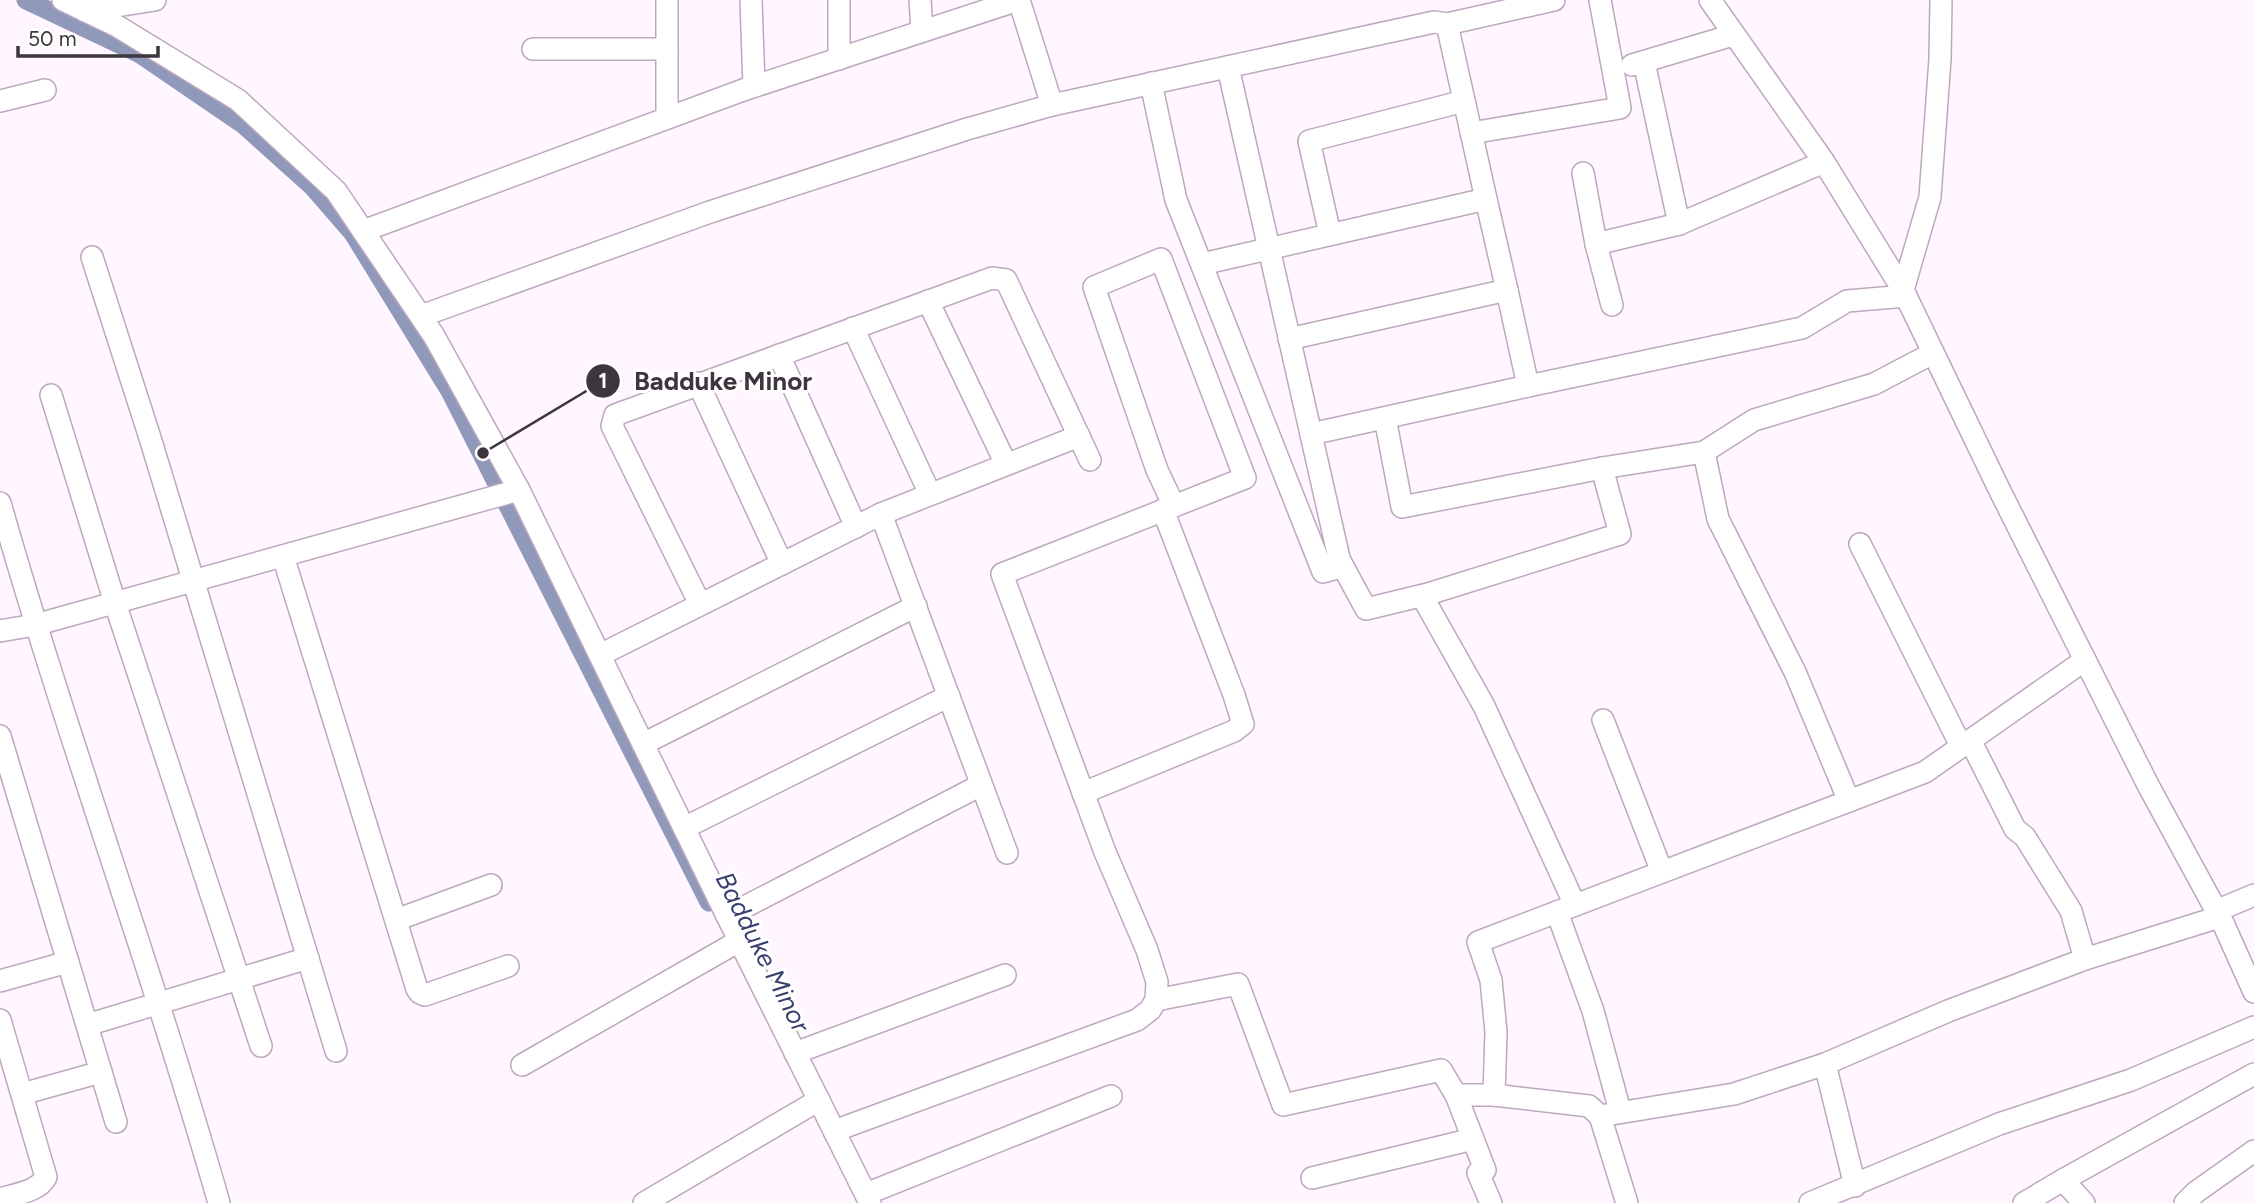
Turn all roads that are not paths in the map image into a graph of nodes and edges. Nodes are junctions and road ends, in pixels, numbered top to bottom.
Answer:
1 (155, 0) edge
2 (667, 0) edge
3 (751, 0) edge
4 (839, 0) edge
5 (920, 0) edge
6 (1018, 0) edge
7 (1554, 0) edge
8 (1600, 0) edge
9 (1710, 0) edge
10 (1941, 0) edge
11 (70, 3) edge
12 (1447, 24) junction
13 (922, 31) junction
14 (1733, 35) junction
15 (533, 49) dead end
16 (667, 49) junction
17 (839, 59) junction
18 (1644, 62) junction
19 (1228, 67) junction
20 (1613, 71) junction
21 (1151, 83) junction
22 (746, 89) junction
23 (45, 90) dead end
24 (0, 100) edge
25 (1464, 101) junction
26 (1052, 105) junction
27 (667, 118) junction
28 (1471, 133) junction
29 (1824, 162) junction
30 (1583, 173) dead end
31 (1486, 199) junction
32 (1679, 224) junction
33 (363, 231) junction
34 (1330, 234) junction
35 (1596, 244) junction
36 (1269, 248) junction
37 (92, 257) dead end
38 (1202, 264) junction
39 (1507, 290) junction
40 (1904, 293) junction
41 (928, 302) junction
42 (1612, 304) dead end
43 (421, 316) junction
44 (853, 328) junction
45 (1289, 339) junction
46 (1933, 353) junction
47 (779, 355) junction
48 (698, 383) junction
49 (1528, 386) junction
50 (51, 395) dead end
51 (1385, 418) junction
52 (1311, 434) junction
53 (1079, 436) junction
54 (1704, 452) junction
55 (1090, 460) dead end
56 (1006, 464) junction
57 (1602, 468) junction
58 (518, 491) junction
59 (930, 494) junction
60 (0, 503) edge
61 (1168, 508) junction
62 (881, 514) junction
63 (856, 527) junction
64 (1860, 544) dead end
65 (283, 556) junction
66 (1339, 559) junction
67 (782, 564) junction
68 (193, 580) junction
69 (1422, 596) junction
70 (115, 603) junction
71 (701, 604) junction
72 (916, 606) junction
73 (35, 625) junction
74 (0, 631) edge
75 (600, 655) junction
76 (2085, 660) junction
77 (949, 696) junction
78 (1603, 720) dead end
79 (0, 736) edge
80 (1966, 743) junction
81 (643, 744) junction
82 (981, 785) junction
83 (1083, 793) junction
84 (1849, 801) junction
85 (684, 828) junction
86 (1007, 853) dead end
87 (1662, 872) junction
88 (491, 885) dead end
89 (2254, 895) edge
90 (1566, 909) junction
91 (2218, 914) junction
92 (727, 916) junction
93 (396, 920) junction
94 (730, 946) junction
95 (308, 958) junction
96 (2085, 960) junction
97 (68, 962) junction
98 (508, 966) dead end
99 (1005, 975) dead end
100 (239, 979) junction
101 (0, 982) edge
102 (2254, 992) edge
103 (1156, 1000) junction
104 (159, 1002) junction
105 (0, 1020) edge
106 (87, 1025) junction
107 (2254, 1027) edge
108 (261, 1046) dead end
109 (336, 1051) dead end
110 (795, 1053) junction
111 (1825, 1064) junction
112 (522, 1065) dead end
113 (101, 1072) junction
114 (2254, 1074) edge
115 (22, 1094) junction
116 (1456, 1095) junction
117 (1494, 1095) junction
118 (1111, 1096) dead end
119 (819, 1100) junction
120 (1610, 1114) junction
121 (116, 1122) dead end
122 (834, 1131) junction
123 (1473, 1139) junction
124 (2254, 1151) edge
125 (1312, 1178) dead end
126 (2063, 1180) junction
127 (1855, 1186) junction
128 (0, 1199) edge
129 (868, 1199) edge
130 (219, 1203) edge
131 (644, 1203) edge
132 (1491, 1203) edge
133 (1628, 1203) edge
134 (1810, 1203) edge
135 (2024, 1203) edge
136 (2084, 1203) edge
137 (2185, 1203) edge

1 - 11 street
2 - 16 street
3 - 22 street
4 - 17 street
5 - 13 street
6 - 13 street
6 - 26 street
7 - 12 street
8 - 20 street
9 - 14 street
10 - 40 street
11 - 33 street
12 - 19 street
12 - 25 street
13 - 17 street
14 - 18 street
14 - 29 street
15 - 16 street
16 - 27 street
17 - 22 street
18 - 20 street
18 - 32 street
19 - 21 street
19 - 36 street
20 - 28 street
21 - 26 street
21 - 38 street
22 - 27 street
23 - 24 street
25 - 28 street
25 - 34 street
26 - 43 street
27 - 33 street
28 - 31 street
29 - 32 street
29 - 40 street
30 - 35 street
31 - 34 street
31 - 39 street
32 - 35 street
33 - 43 street
34 - 36 street
35 - 42 street
36 - 38 street
36 - 45 street
37 - 68 street
38 - 66 street
39 - 45 street
39 - 49 street
40 - 46 street
40 - 49 street
41 - 44 street
41 - 53 street
41 - 56 street
43 - 58 street
44 - 47 street
44 - 59 street
45 - 52 street
46 - 54 street
46 - 76 street
47 - 48 street
47 - 63 street
48 - 67 street
48 - 71 street
49 - 51 street
50 - 70 street
51 - 52 street
51 - 57 street
52 - 66 street
53 - 55 street
53 - 56 street
54 - 57 street
54 - 84 street
56 - 59 street
57 - 69 street
58 - 65 street
58 - 75 street
59 - 62 street
60 - 73 street
61 - 61 street
61 - 83 street
61 - 83 street
62 - 63 street
62 - 72 street
63 - 67 street
64 - 80 street
65 - 68 street
65 - 93 street
66 - 69 street
67 - 71 street
68 - 70 street
68 - 95 street
69 - 90 street
70 - 73 street
70 - 100 street
71 - 75 street
72 - 77 street
72 - 81 street
73 - 74 street
73 - 104 street
75 - 81 street
76 - 80 street
76 - 91 street
77 - 82 street
77 - 85 street
78 - 87 street
79 - 97 street
80 - 84 street
80 - 96 street
81 - 85 street
82 - 86 street
82 - 92 street
83 - 103 street
84 - 87 street
85 - 92 street
87 - 90 street
88 - 93 street
89 - 91 street
90 - 117 street
90 - 120 street
91 - 96 street
91 - 102 street
92 - 94 street
93 - 98 street
94 - 110 street
94 - 112 street
95 - 100 street
95 - 109 street
96 - 111 street
97 - 101 street
97 - 106 street
99 - 110 street
100 - 104 street
100 - 108 street
103 - 116 street
103 - 122 street
104 - 106 street
104 - 130 street
105 - 115 street
106 - 113 street
107 - 127 street
110 - 119 street
111 - 120 street
111 - 127 street
113 - 115 street
113 - 121 street
114 - 126 street
115 - 128 street
116 - 117 street
116 - 123 street
117 - 120 street
118 - 129 street
119 - 122 street
119 - 131 street
120 - 133 street
122 - 129 street
123 - 125 street
123 - 132 street
124 - 137 street
126 - 135 street
126 - 136 street
127 - 134 street

